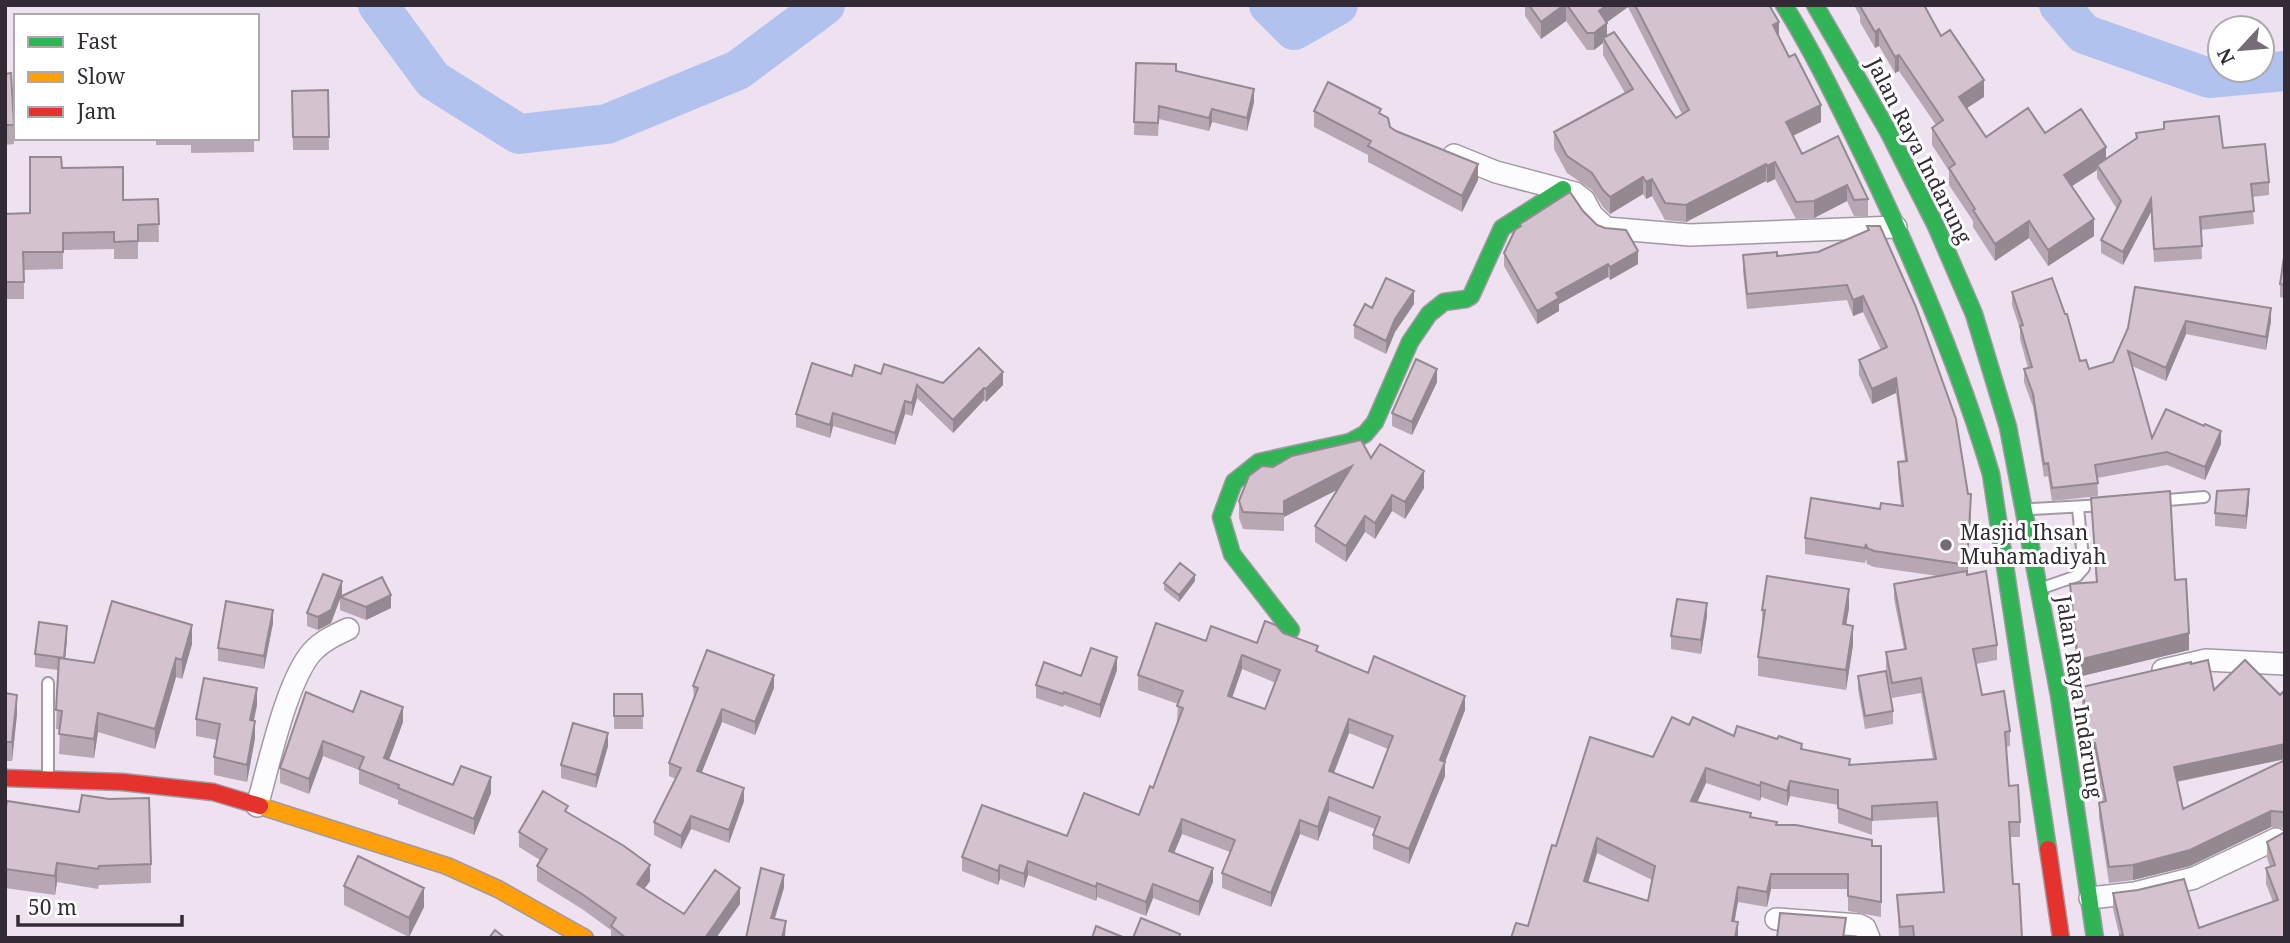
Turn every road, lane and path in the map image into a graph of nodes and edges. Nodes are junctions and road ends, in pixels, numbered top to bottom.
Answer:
1 (1784, 5) edge
2 (1815, 5) edge
3 (1436, 149) edge
4 (1563, 189) junction
5 (1936, 226) junction
6 (1898, 227) junction
7 (2204, 497) dead end
8 (2141, 502) edge
9 (2116, 505) edge
10 (2078, 508) junction
11 (2024, 509) junction
12 (2039, 588) junction
13 (348, 629) dead end
14 (1291, 630) dead end
15 (2285, 664) edge
16 (2139, 676) edge
17 (48, 683) dead end
18 (5, 778) edge
19 (48, 779) junction
20 (257, 806) junction
21 (2276, 839) edge
22 (2090, 898) junction
23 (1776, 919) edge
24 (585, 938) edge
25 (1869, 938) edge
26 (2061, 938) edge
27 (2095, 938) edge

1 - 6 main road
2 - 5 main road, Jalan Raya Indarung
3 - 4 street
4 - 6 street
4 - 14 main road
5 - 6 street
5 - 11 main road, Jalan Raya Indarung
6 - 26 main road
7 - 8 lane
9 - 10 lane
10 - 11 lane
10 - 12 lane
11 - 12 main road, Jalan Raya Indarung
12 - 22 main road, Jalan Raya Indarung
13 - 20 street
15 - 16 street
17 - 19 lane
18 - 19 main road
19 - 20 main road
20 - 24 main road
21 - 22 street
22 - 27 main road, Jalan Raya Indarung
23 - 25 street

